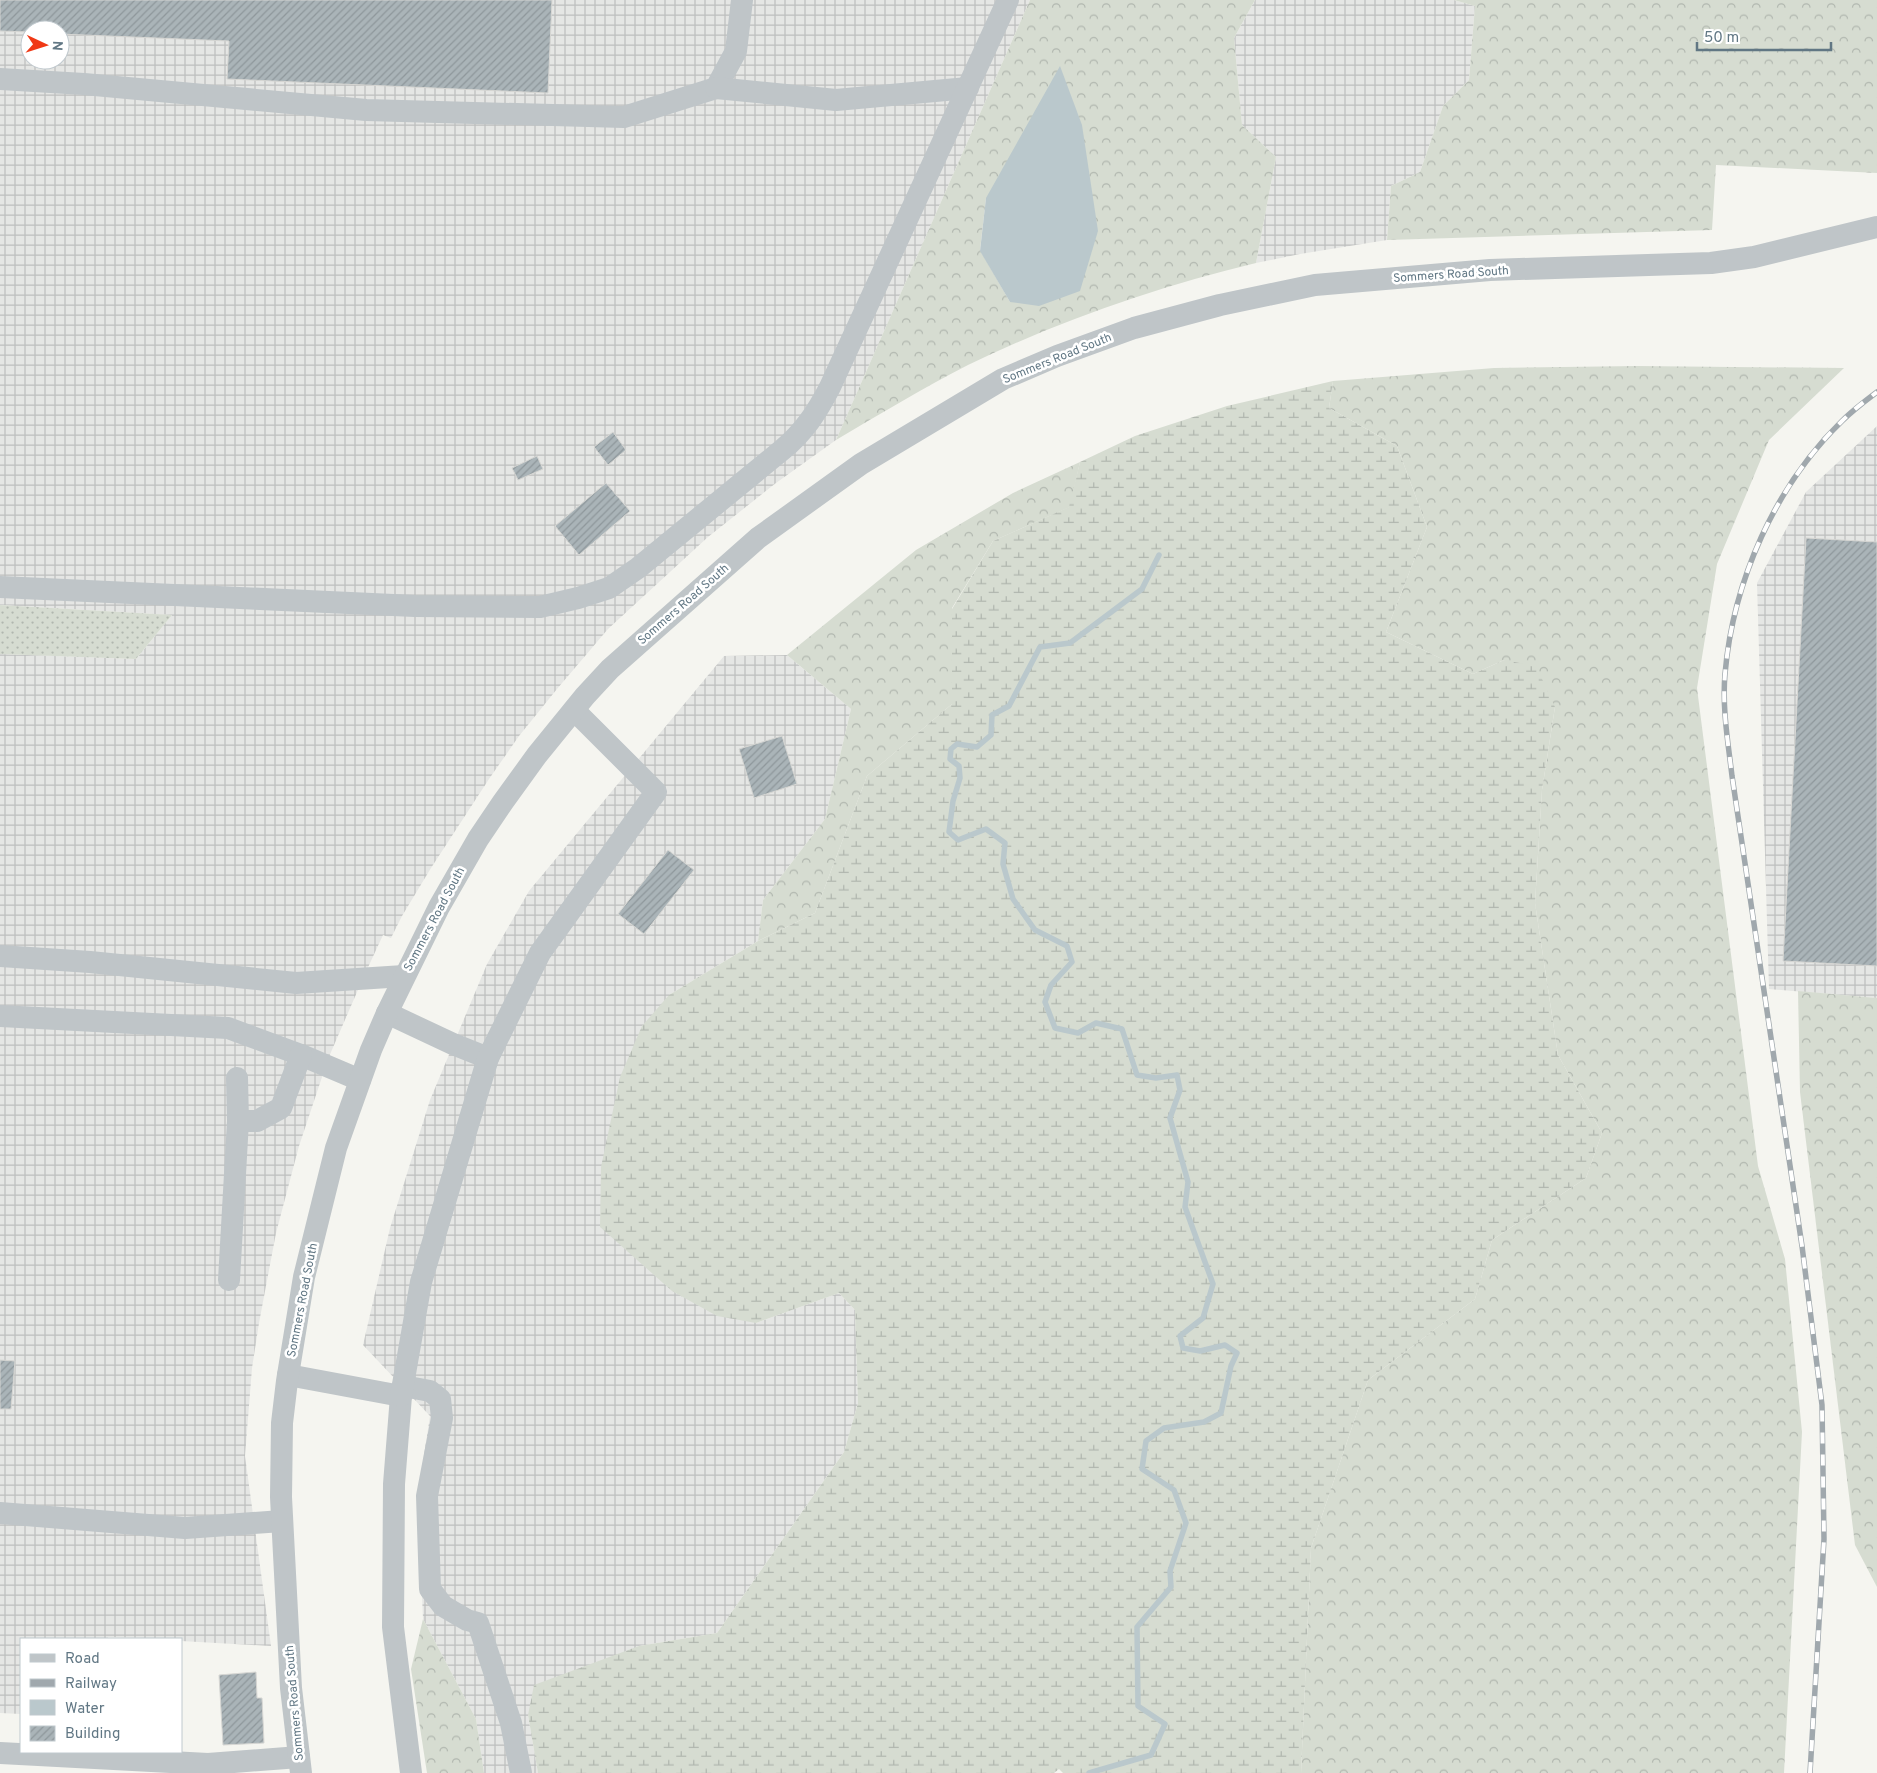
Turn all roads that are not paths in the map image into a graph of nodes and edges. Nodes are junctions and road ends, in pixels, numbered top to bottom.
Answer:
1 (742, 0) edge
2 (1008, 0) edge
3 (0, 79) edge
4 (716, 88) junction
5 (968, 88) junction
6 (1877, 227) edge
7 (0, 587) edge
8 (574, 710) junction
9 (0, 956) edge
10 (404, 976) junction
11 (387, 1013) junction
12 (0, 1016) edge
13 (301, 1055) junction
14 (488, 1058) junction
15 (237, 1078) dead end
16 (360, 1080) junction
17 (238, 1121) junction
18 (229, 1280) dead end
19 (288, 1375) junction
20 (402, 1391) junction
21 (0, 1513) edge
22 (282, 1521) junction
23 (0, 1753) edge
24 (300, 1765) edge
25 (130, 1766) edge
26 (411, 1773) edge
27 (521, 1773) edge

1 - 4 street
2 - 5 street
3 - 4 street
4 - 5 street
5 - 7 street
6 - 8 street, Sommers Road South
8 - 10 street, Sommers Road South
8 - 14 street
9 - 10 street
10 - 11 street, Sommers Road South
11 - 14 street
11 - 16 street, Sommers Road South
12 - 13 street
13 - 16 street
13 - 17 street
14 - 20 street
15 - 17 street
16 - 19 street, Sommers Road South
17 - 18 street
19 - 20 street
19 - 22 street, Sommers Road South
20 - 26 street
20 - 27 street
21 - 22 street
22 - 24 street, Sommers Road South
23 - 25 street
24 - 25 street

